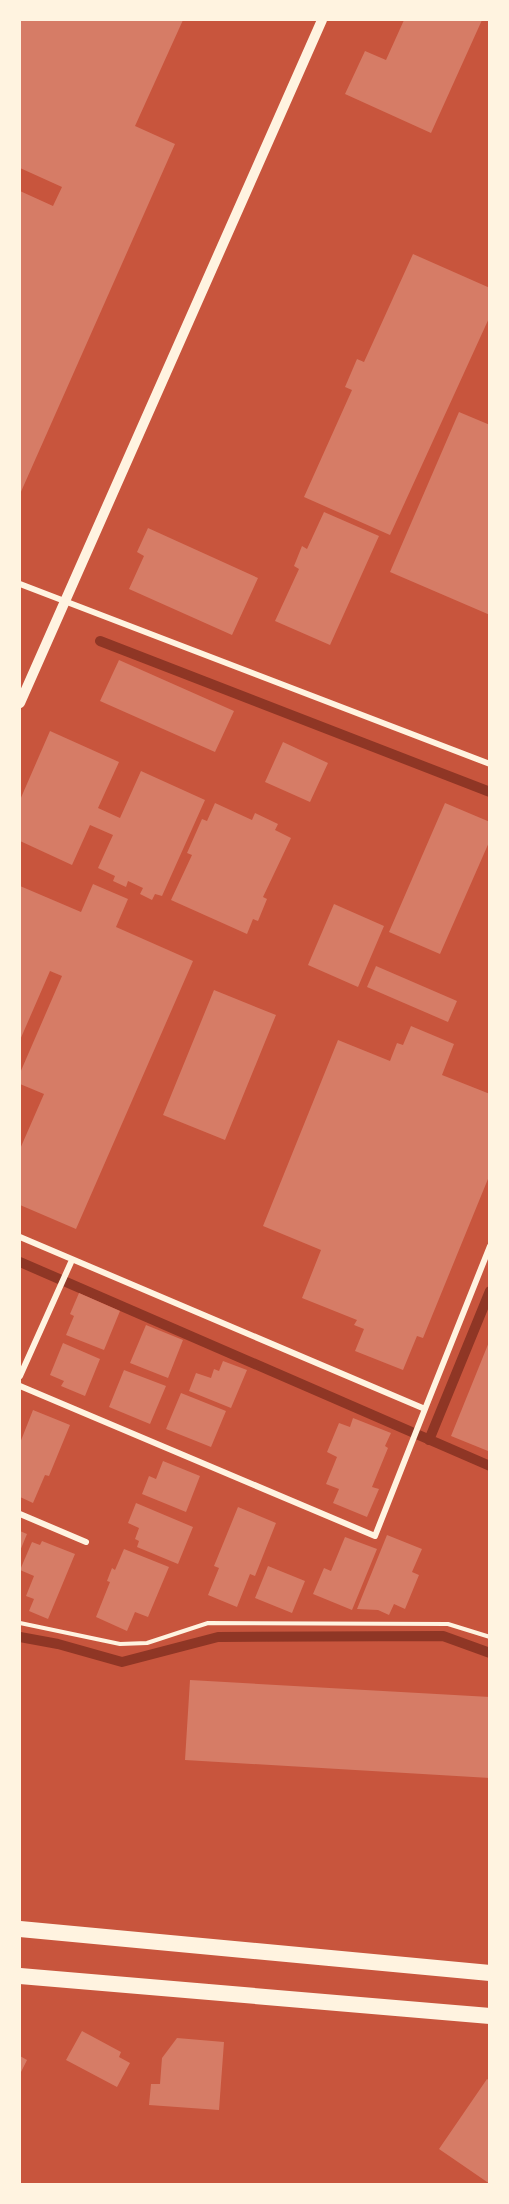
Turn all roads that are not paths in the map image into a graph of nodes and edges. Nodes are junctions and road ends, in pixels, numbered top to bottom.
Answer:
1 (322, 20) edge
2 (20, 584) edge
3 (64, 601) junction
4 (20, 703) edge
5 (489, 764) edge
6 (20, 1237) edge
7 (489, 1246) edge
8 (72, 1260) junction
9 (20, 1376) edge
10 (20, 1386) edge
11 (426, 1409) junction
12 (20, 1514) edge
13 (86, 1542) dead end
14 (20, 1929) edge
15 (489, 1973) edge
16 (20, 1976) edge
17 (489, 2016) edge

1 - 3 street
2 - 3 street
3 - 4 street
3 - 5 street
6 - 8 street
7 - 11 street
8 - 9 street
8 - 11 street
10 - 11 street
12 - 13 street
14 - 15 highway
16 - 17 highway

